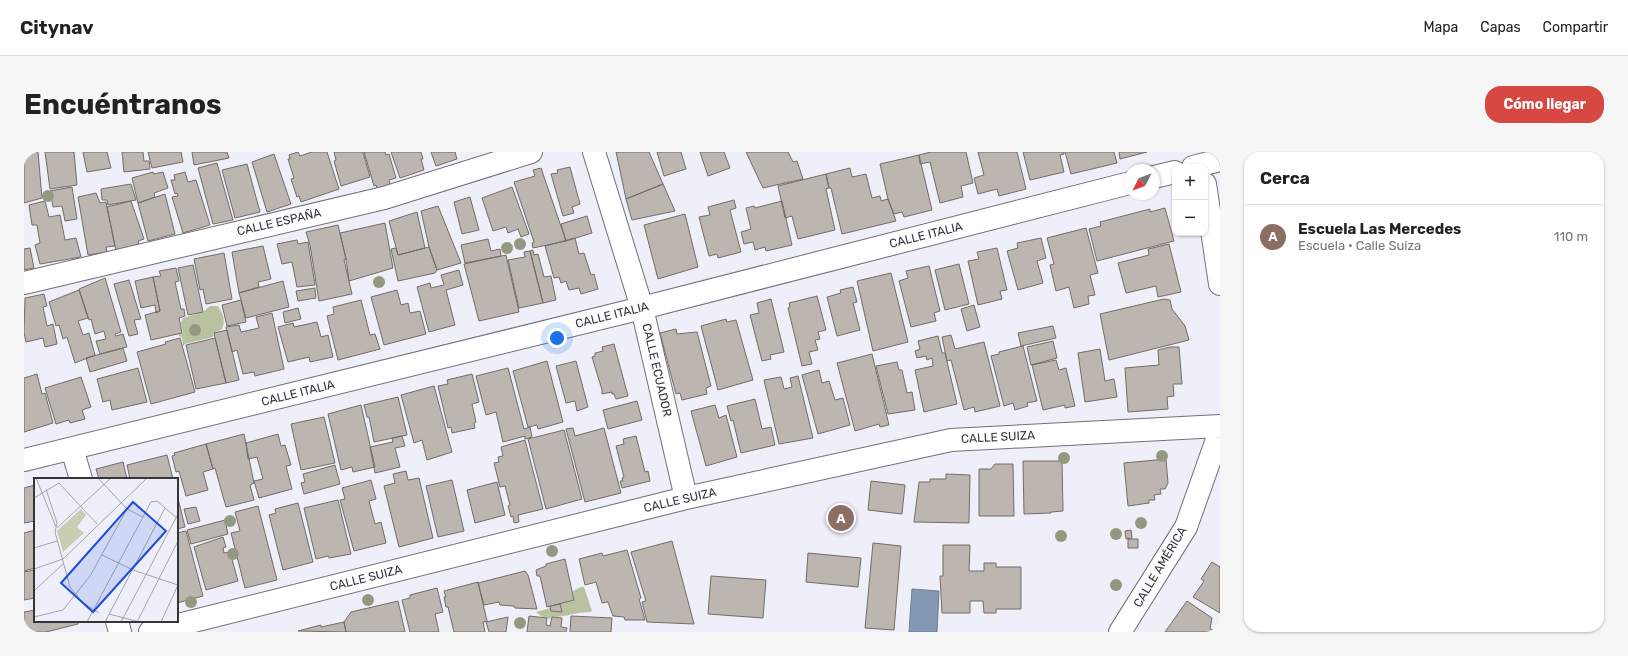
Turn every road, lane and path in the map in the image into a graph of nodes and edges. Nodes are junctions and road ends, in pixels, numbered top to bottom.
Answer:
1 (531, 152) edge
2 (594, 152) edge
3 (1172, 173) edge
4 (1160, 176) edge
5 (1124, 185) edge
6 (1208, 196) edge
7 (24, 283) edge
8 (1220, 284) edge
9 (642, 308) junction
10 (1220, 426) edge
11 (1220, 431) edge
12 (72, 449) junction
13 (24, 460) edge
14 (81, 478) edge
15 (686, 498) junction
16 (117, 622) edge
17 (120, 632) edge
18 (150, 632) edge
19 (1120, 632) edge

1 - 7 street, CALLE ESPAÑA
2 - 9 street, CALLE ECUADOR
3 - 4 street
5 - 9 street, CALLE ITALIA
6 - 8 street
9 - 12 street, CALLE ITALIA
9 - 15 street, CALLE ECUADOR
10 - 15 street, CALLE SUIZA
11 - 19 street, CALLE AMÉRICA
12 - 13 street, CALLE ITALIA
12 - 14 street
15 - 18 street, CALLE SUIZA
16 - 17 street

